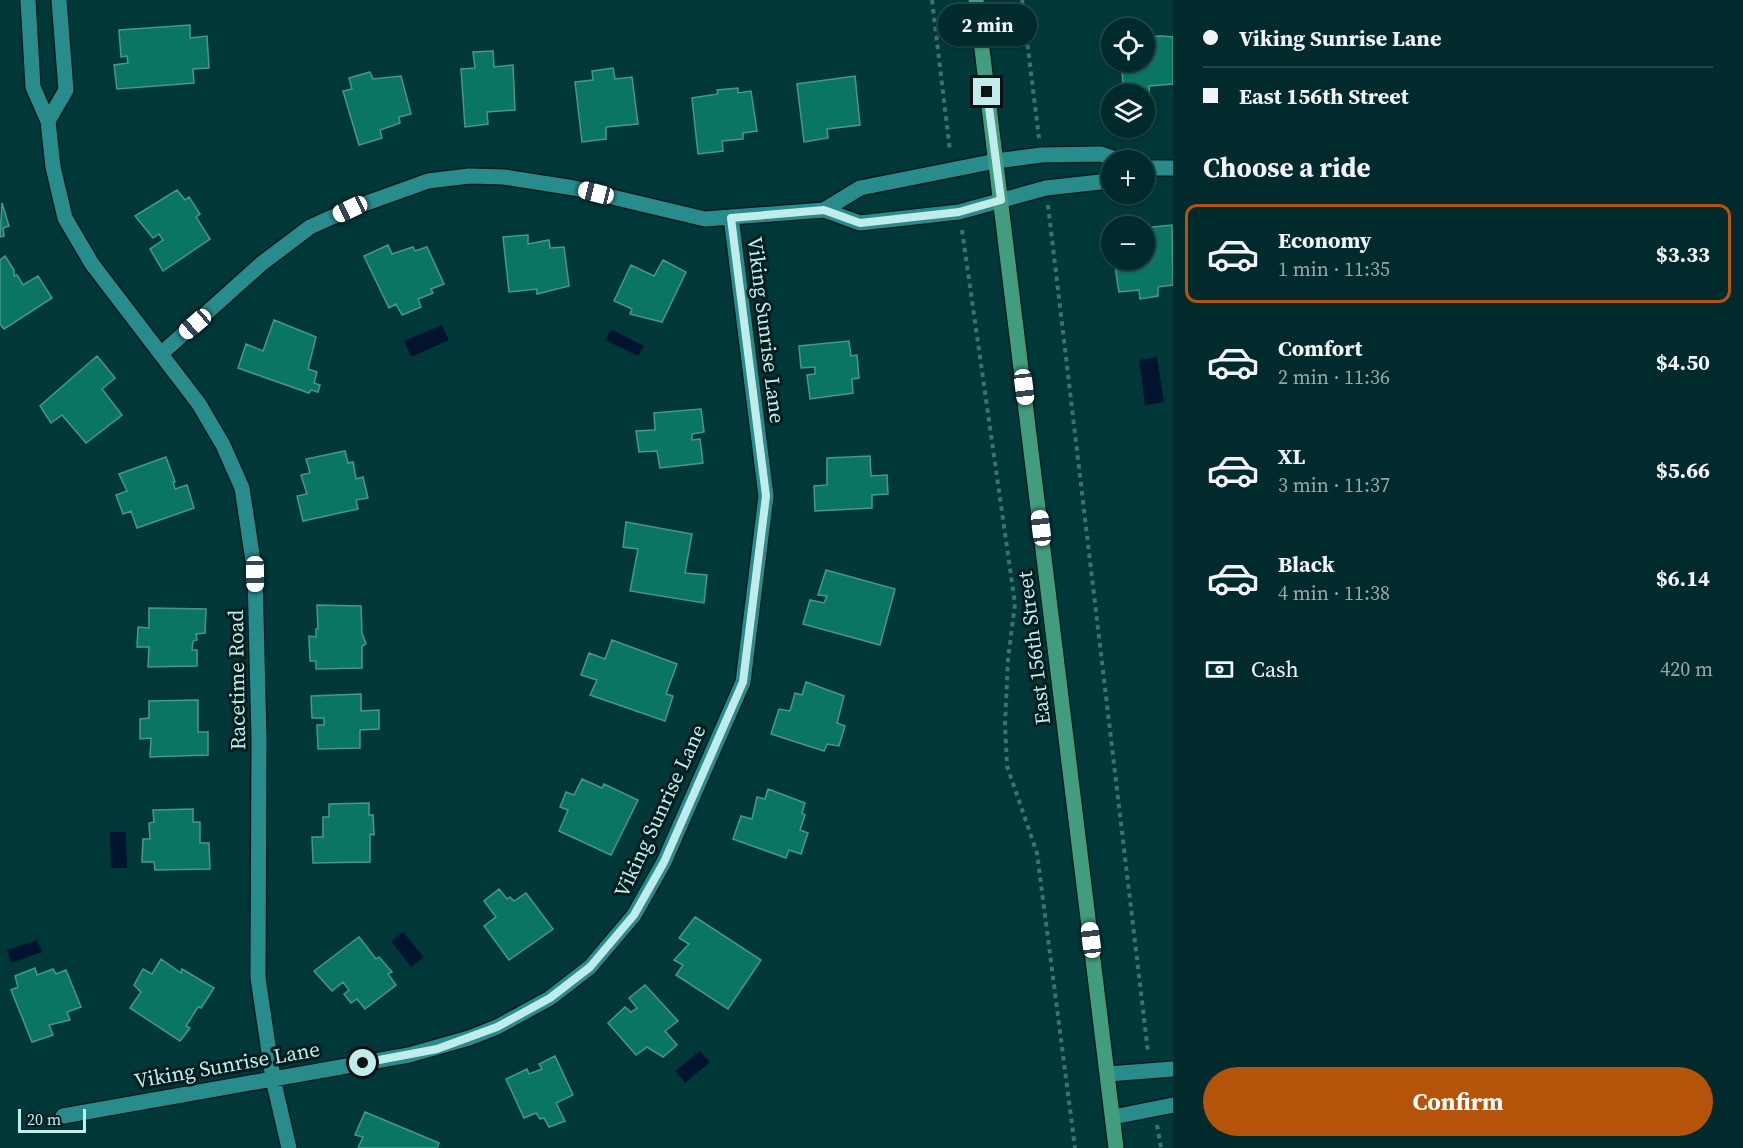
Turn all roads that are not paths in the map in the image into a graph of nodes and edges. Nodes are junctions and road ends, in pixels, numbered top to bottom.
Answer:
1 (28, 0) edge
2 (59, 0) edge
3 (976, 0) edge
4 (48, 121) junction
5 (1101, 154) edge
6 (996, 161) junction
7 (1155, 168) edge
8 (1173, 168) edge
9 (1101, 182) edge
10 (1001, 200) junction
11 (824, 210) junction
12 (731, 218) junction
13 (162, 353) junction
14 (1173, 1069) edge
15 (1108, 1074) junction
16 (273, 1079) junction
17 (1173, 1105) edge
18 (63, 1116) dead end
19 (1113, 1117) junction
20 (289, 1148) edge
21 (1116, 1148) edge

1 - 4 street, Racetime Road
2 - 4 street
3 - 6 street, East 156th Street
4 - 13 street, Racetime Road
5 - 6 street
6 - 10 street, East 156th Street
6 - 11 street
7 - 8 street
9 - 10 street
10 - 11 street
10 - 15 street, East 156th Street
11 - 12 street
12 - 13 street
12 - 16 street, Viking Sunrise Lane
13 - 16 street, Racetime Road
14 - 15 street
15 - 19 street, East 156th Street
16 - 18 street, Viking Sunrise Lane
16 - 20 street, Racetime Road
17 - 19 street
19 - 21 street, East 156th Street

